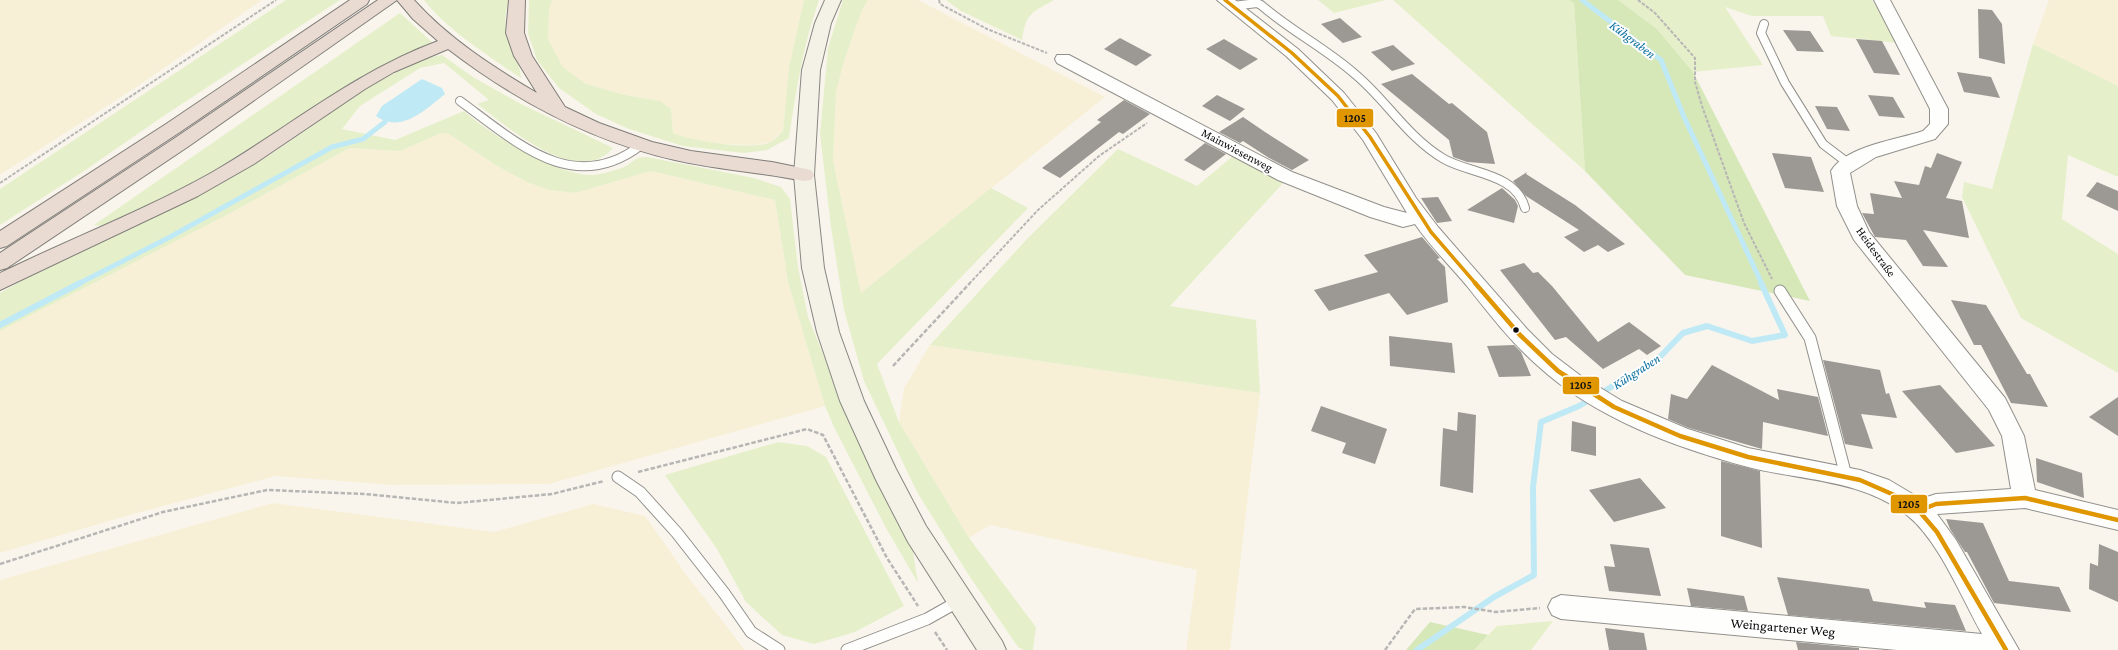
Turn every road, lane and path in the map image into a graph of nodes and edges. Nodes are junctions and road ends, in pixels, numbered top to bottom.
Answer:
1 (276, 0) edge
2 (361, 0) edge
3 (389, 0) edge
4 (405, 0) edge
5 (517, 0) edge
6 (833, 0) edge
7 (939, 0) edge
8 (1638, 0) edge
9 (1882, 0) edge
10 (1229, 3) edge
11 (1764, 24) dead end
12 (450, 42) junction
13 (1063, 59) joint
14 (460, 101) dead end
15 (1164, 112) junction
16 (560, 114) junction
17 (640, 146) junction
18 (1848, 163) junction
19 (804, 174) junction
20 (0, 183) edge
21 (1525, 208) dead end
22 (1419, 217) junction
23 (0, 241) edge
24 (0, 263) edge
25 (0, 282) edge
26 (1780, 291) joint
27 (893, 366) dead end
28 (1846, 476) junction
29 (618, 477) junction
30 (2025, 498) junction
31 (1918, 511) junction
32 (2118, 520) edge
33 (0, 564) edge
34 (959, 601) junction
35 (1561, 606) joint
36 (926, 619) junction
37 (2005, 649) edge
38 (779, 650) edge
39 (847, 650) edge
40 (947, 650) edge
41 (992, 650) edge
42 (1385, 650) edge

1 - 20 path
2 - 23 highway
3 - 24 highway
4 - 12 highway
5 - 16 highway
6 - 19 street
7 - 13 path
8 - 26 path
9 - 18 street
10 - 21 lane
10 - 22 street
11 - 18 lane
12 - 16 highway
12 - 25 highway
13 - 15 street, Mainwiesenweg
14 - 17 lane
15 - 22 street, Mainwiesenweg
15 - 27 path
16 - 17 highway
17 - 19 highway
18 - 30 street, Heidestraße
19 - 34 street
22 - 28 street
26 - 28 lane
28 - 31 street
29 - 33 path
29 - 36 path
29 - 38 lane
30 - 31 street
30 - 32 street
31 - 37 street
34 - 36 lane
34 - 41 street
35 - 37 street, Weingartener Weg
35 - 42 path
36 - 39 lane
36 - 40 path

